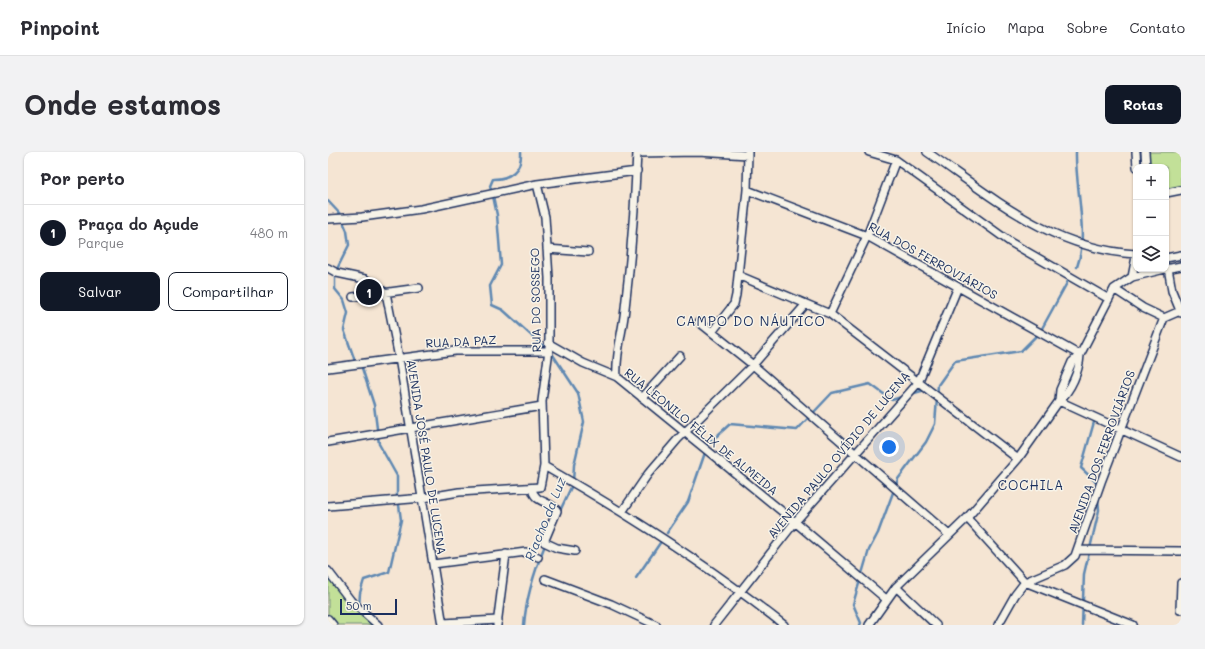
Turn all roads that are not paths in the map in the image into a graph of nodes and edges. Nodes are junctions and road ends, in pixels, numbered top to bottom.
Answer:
1 (869, 152) edge
2 (927, 152) edge
3 (1136, 152) edge
4 (1145, 152) edge
5 (748, 154) edge
6 (896, 160) junction
7 (1137, 164) edge
8 (1146, 164) edge
9 (637, 171) junction
10 (537, 184) junction
11 (747, 190) junction
12 (1181, 190) edge
13 (1169, 192) edge
14 (328, 219) edge
15 (868, 236) junction
16 (547, 249) junction
17 (588, 252) dead end
18 (1133, 255) edge
19 (1181, 256) edge
20 (1169, 258) edge
21 (1181, 266) edge
22 (328, 268) edge
23 (1169, 268) edge
24 (1133, 272) edge
25 (1141, 272) edge
26 (1167, 272) edge
27 (740, 276) junction
28 (1132, 277) junction
29 (958, 287) junction
30 (419, 288) dead end
31 (1114, 289) junction
32 (386, 293) junction
33 (353, 297) dead end
34 (1109, 300) junction
35 (806, 304) junction
36 (1181, 312) edge
37 (830, 314) junction
38 (1164, 318) junction
39 (699, 322) dead end
40 (712, 332) junction
41 (548, 343) junction
42 (548, 352) junction
43 (1080, 355) junction
44 (680, 356) dead end
45 (399, 358) junction
46 (753, 365) junction
47 (328, 368) edge
48 (617, 378) junction
49 (918, 383) junction
50 (642, 398) junction
51 (1059, 401) junction
52 (542, 406) junction
53 (410, 428) junction
54 (1121, 430) junction
55 (685, 433) junction
56 (328, 442) edge
57 (856, 453) junction
58 (1181, 457) edge
59 (1018, 460) junction
60 (544, 466) junction
61 (536, 488) junction
62 (423, 498) junction
63 (328, 506) edge
64 (622, 512) junction
65 (967, 518) junction
66 (795, 522) junction
67 (950, 535) junction
68 (1078, 550) junction
69 (575, 551) dead end
70 (1181, 551) edge
71 (506, 554) junction
72 (538, 557) dead end
73 (433, 564) junction
74 (329, 576) edge
75 (545, 579) dead end
76 (1025, 582) junction
77 (1181, 583) edge
78 (896, 587) junction
79 (742, 592) junction
80 (886, 599) junction
81 (1181, 612) edge
82 (328, 619) edge
83 (497, 622) edge
84 (443, 624) edge
85 (333, 625) edge
86 (378, 625) edge
87 (656, 625) edge
88 (714, 625) edge
89 (784, 625) edge
90 (869, 625) edge
91 (936, 625) edge
92 (998, 625) edge
93 (1133, 625) edge

1 - 6 street
2 - 18 street
3 - 7 street
4 - 8 street
5 - 9 street
5 - 11 street
6 - 15 street
6 - 34 street
9 - 10 street
9 - 48 street
10 - 14 street
10 - 16 street, RUA DO SOSSEGO
11 - 15 street, RUA DOS FERROVIÁRIOS
11 - 27 street
12 - 13 street
15 - 29 street, RUA DOS FERROVIÁRIOS
15 - 37 street
16 - 17 street
16 - 41 street, RUA DO SOSSEGO
19 - 20 street
21 - 23 street
22 - 32 street
24 - 28 street
25 - 28 street
26 - 36 street
27 - 35 street
27 - 40 street
28 - 31 street
29 - 43 street, RUA DOS FERROVIÁRIOS
29 - 49 street, AVENIDA PAULO OVÍDIO DE LUCENA
30 - 32 street
31 - 34 street
31 - 38 street
32 - 33 street
32 - 45 street, AVENIDA JOSÉ PAULO DE LUCENA
34 - 43 street
35 - 37 street
35 - 46 street
36 - 38 street
37 - 49 street
38 - 54 street, AVENIDA DOS FERROVIÁRIOS
39 - 40 street
40 - 46 street
41 - 42 street, RUA DO SOSSEGO
41 - 48 street, RUA LEONILO FÉLIX DE ALMEIDA
42 - 45 street, RUA DA PAZ
42 - 52 street, RUA DO SOSSEGO
43 - 51 street
44 - 50 street
45 - 47 street, RUA DA PAZ
45 - 53 street, AVENIDA JOSÉ PAULO DE LUCENA
46 - 55 street
46 - 57 street
48 - 50 street, RUA LEONILO FÉLIX DE ALMEIDA
49 - 57 street, AVENIDA PAULO OVÍDIO DE LUCENA
49 - 59 street
50 - 55 street, RUA LEONILO FÉLIX DE ALMEIDA
51 - 54 street
51 - 59 street
52 - 53 street
52 - 60 street, RUA DO SOSSEGO
53 - 56 street
53 - 62 street, AVENIDA JOSÉ PAULO DE LUCENA
54 - 58 street
54 - 68 street, AVENIDA DOS FERROVIÁRIOS
55 - 64 street
55 - 66 street, RUA LEONILO FÉLIX DE ALMEIDA
57 - 66 street, AVENIDA PAULO OVÍDIO DE LUCENA
57 - 67 street
59 - 65 street
60 - 61 street, RUA DO SOSSEGO
60 - 64 street
61 - 62 street
61 - 69 street
62 - 63 street
62 - 73 street, AVENIDA JOSÉ PAULO DE LUCENA
64 - 79 street
65 - 67 street
65 - 76 street
66 - 79 street, AVENIDA PAULO OVÍDIO DE LUCENA
66 - 80 street, RUA LEONILO FÉLIX DE ALMEIDA
67 - 78 street
68 - 70 street
68 - 76 street, AVENIDA DOS FERROVIÁRIOS
71 - 72 street
71 - 73 street
71 - 83 street
73 - 84 street, AVENIDA JOSÉ PAULO DE LUCENA
74 - 86 street
75 - 87 street
76 - 92 street
76 - 93 street
77 - 81 street
78 - 80 street
78 - 91 street
79 - 88 street, AVENIDA PAULO OVÍDIO DE LUCENA
79 - 89 street
80 - 90 street
82 - 85 street
83 - 84 street

